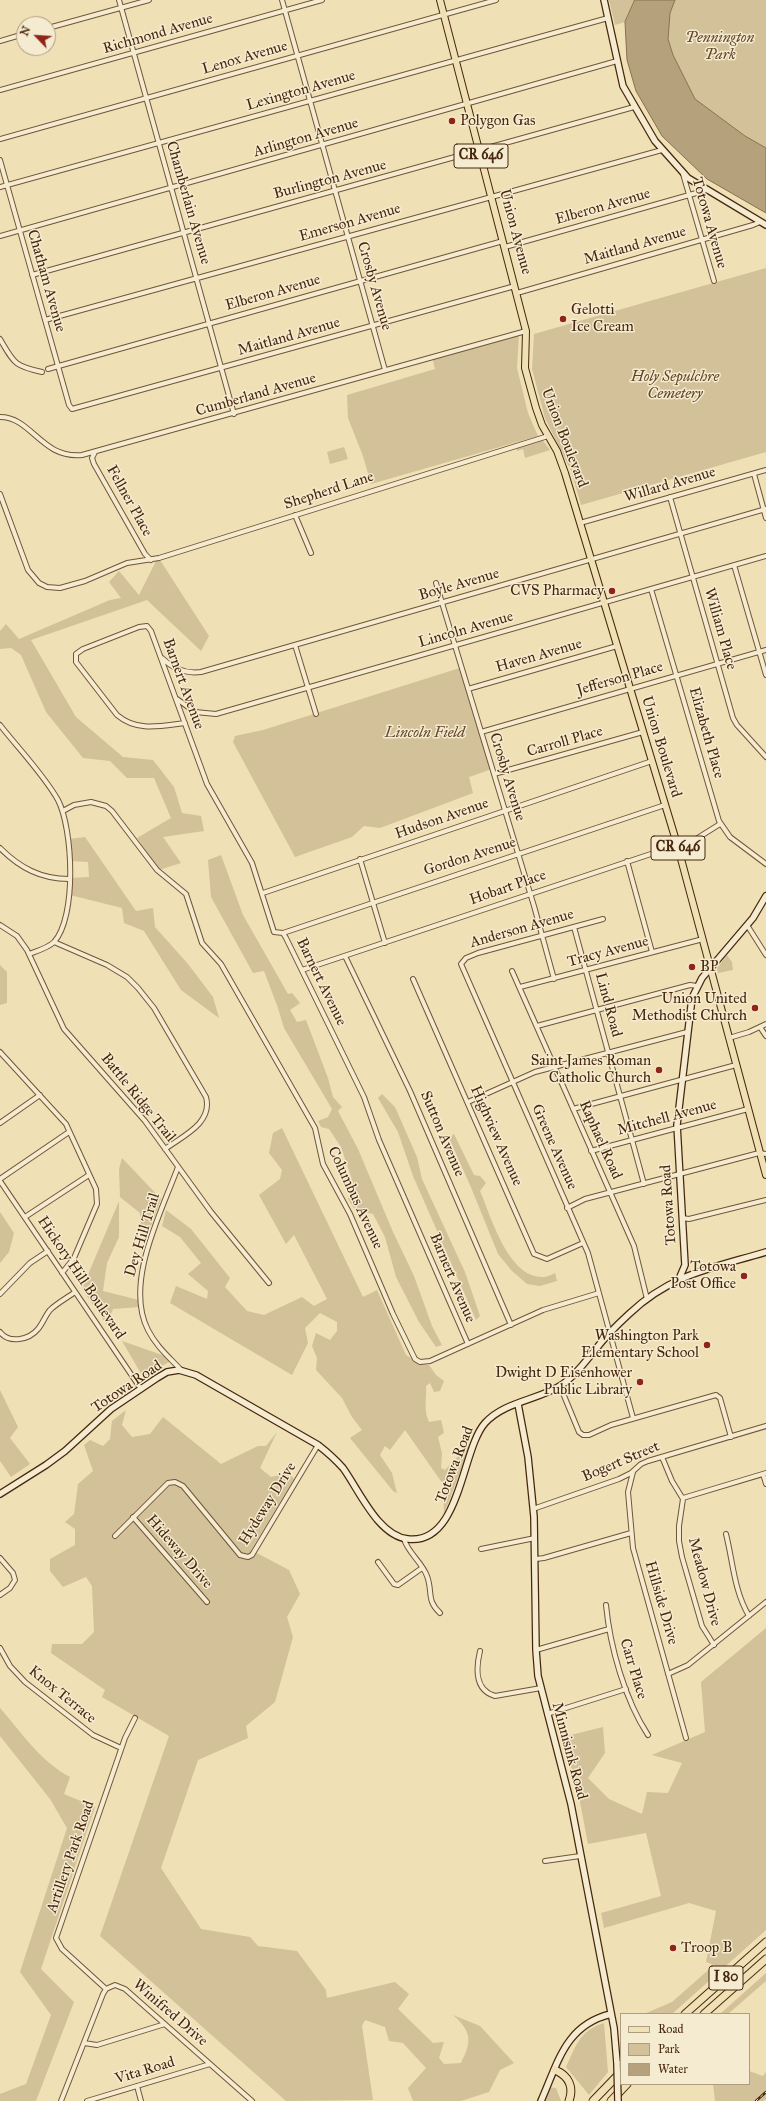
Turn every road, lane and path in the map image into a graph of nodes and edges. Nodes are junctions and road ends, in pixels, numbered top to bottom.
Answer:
1 (119, 0) edge
2 (149, 0) edge
3 (282, 0) edge
4 (322, 0) edge
5 (440, 0) edge
6 (496, 0) edge
7 (604, 0) edge
8 (121, 8) junction
9 (285, 10) junction
10 (444, 14) junction
11 (608, 18) junction
12 (56, 26) edge
13 (16, 36) edge
14 (0, 41) edge
15 (133, 53) junction
16 (298, 56) junction
17 (456, 60) junction
18 (618, 61) junction
19 (0, 90) edge
20 (146, 98) junction
21 (310, 100) junction
22 (468, 105) junction
23 (634, 107) junction
24 (0, 139) edge
25 (159, 143) junction
26 (323, 146) junction
27 (662, 150) junction
28 (480, 151) junction
29 (0, 160) edge
30 (683, 173) junction
31 (7, 185) junction
32 (0, 187) edge
33 (171, 188) junction
34 (707, 190) junction
35 (335, 191) junction
36 (689, 195) junction
37 (492, 196) junction
38 (760, 222) junction
39 (766, 225) edge
40 (20, 230) junction
41 (184, 233) junction
42 (0, 236) edge
43 (348, 236) junction
44 (702, 240) junction
45 (504, 244) junction
46 (32, 276) junction
47 (197, 278) junction
48 (360, 280) junction
49 (714, 281) dead end
50 (515, 286) junction
51 (517, 293) junction
52 (45, 320) junction
53 (209, 323) junction
54 (373, 326) junction
55 (526, 331) junction
56 (0, 339) edge
57 (58, 366) junction
58 (222, 368) junction
59 (48, 369) dead end
60 (385, 370) junction
61 (42, 372) dead end
62 (70, 408) joint
63 (234, 414) junction
64 (0, 417) edge
65 (548, 436) junction
66 (95, 452) junction
67 (766, 470) edge
68 (754, 474) junction
69 (0, 494) edge
70 (670, 498) junction
71 (765, 510) edge
72 (295, 515) junction
73 (766, 518) edge
74 (580, 524) junction
75 (681, 534) junction
76 (311, 553) dead end
77 (766, 556) edge
78 (152, 560) junction
79 (591, 560) junction
80 (734, 565) junction
81 (693, 577) junction
82 (436, 583) dead end
83 (651, 589) junction
84 (442, 602) junction
85 (604, 602) junction
86 (295, 645) junction
87 (455, 646) junction
88 (617, 646) junction
89 (766, 650) edge
90 (760, 652) junction
91 (161, 657) junction
92 (718, 664) junction
93 (766, 675) edge
94 (677, 676) junction
95 (308, 688) junction
96 (468, 689) junction
97 (630, 689) junction
98 (176, 698) junction
99 (316, 714) dead end
100 (185, 723) junction
101 (0, 725) edge
102 (481, 732) junction
103 (643, 732) junction
104 (766, 757) edge
105 (652, 761) junction
106 (494, 774) junction
107 (665, 805) junction
108 (63, 811) junction
109 (505, 811) junction
110 (720, 824) junction
111 (677, 844) junction
112 (0, 848) edge
113 (518, 854) junction
114 (360, 859) junction
115 (627, 861) junction
116 (766, 864) edge
117 (69, 879) junction
118 (263, 893) junction
119 (530, 894) junction
120 (766, 896) edge
121 (373, 902) junction
122 (764, 904) edge
123 (603, 919) dead end
124 (0, 924) edge
125 (747, 925) junction
126 (574, 927) junction
127 (283, 933) junction
128 (542, 935) junction
129 (703, 939) junction
130 (54, 942) junction
131 (385, 943) junction
132 (652, 952) junction
133 (29, 954) junction
134 (766, 955) edge
135 (345, 956) junction
136 (710, 969) junction
137 (302, 970) junction
138 (512, 970) dead end
139 (586, 970) junction
140 (465, 974) joint
141 (554, 978) junction
142 (413, 979) dead end
143 (697, 986) junction
144 (520, 987) junction
145 (598, 1010) junction
146 (766, 1024) edge
147 (537, 1026) junction
148 (760, 1027) junction
149 (687, 1032) junction
150 (766, 1036) edge
151 (729, 1038) junction
152 (0, 1052) edge
153 (609, 1053) junction
154 (5, 1058) junction
155 (0, 1062) edge
156 (736, 1066) junction
157 (555, 1067) junction
158 (681, 1080) junction
159 (512, 1082) junction
160 (40, 1095) junction
161 (620, 1097) junction
162 (468, 1102) junction
163 (573, 1109) junction
164 (748, 1109) junction
165 (0, 1123) edge
166 (677, 1128) junction
167 (69, 1132) junction
168 (632, 1140) junction
169 (165, 1149) junction
170 (591, 1151) junction
171 (763, 1154) edge
172 (178, 1167) junction
173 (679, 1174) junction
174 (89, 1175) junction
175 (766, 1175) edge
176 (0, 1180) edge
177 (644, 1184) junction
178 (610, 1193) junction
179 (766, 1200) edge
180 (568, 1208) junction
181 (25, 1217) junction
182 (682, 1218) junction
183 (583, 1243) junction
184 (48, 1251) junction
185 (766, 1252) edge
186 (62, 1273) junction
187 (679, 1279) junction
188 (269, 1283) dead end
189 (75, 1292) junction
190 (599, 1293) junction
191 (0, 1294) edge
192 (647, 1299) junction
193 (511, 1325) junction
194 (0, 1332) edge
195 (610, 1333) junction
196 (468, 1344) junction
197 (182, 1370) junction
198 (560, 1386) junction
199 (141, 1389) junction
200 (518, 1404) junction
201 (633, 1418) junction
202 (766, 1426) edge
203 (731, 1437) junction
204 (318, 1445) junction
205 (662, 1457) junction
206 (633, 1472) junction
207 (765, 1474) edge
208 (766, 1484) edge
209 (0, 1494) edge
210 (683, 1498) junction
211 (533, 1509) junction
212 (134, 1518) junction
213 (631, 1534) junction
214 (726, 1534) dead end
215 (115, 1536) dead end
216 (404, 1538) junction
217 (535, 1538) junction
218 (481, 1549) dead end
219 (0, 1558) edge
220 (536, 1558) junction
221 (378, 1562) dead end
222 (422, 1568) junction
223 (0, 1596) edge
224 (207, 1602) dead end
225 (766, 1602) edge
226 (606, 1605) dead end
227 (440, 1613) dead end
228 (749, 1616) junction
229 (609, 1629) junction
230 (714, 1645) junction
231 (0, 1648) edge
232 (536, 1650) junction
233 (480, 1651) dead end
234 (668, 1674) junction
235 (541, 1688) junction
236 (626, 1689) junction
237 (546, 1714) junction
238 (135, 1718) dead end
239 (648, 1735) dead end
240 (686, 1738) dead end
241 (121, 1748) junction
242 (580, 1856) junction
243 (545, 1861) dead end
244 (766, 1942) edge
245 (766, 1959) edge
246 (106, 1989) junction
247 (686, 2013) edge
248 (705, 2013) edge
249 (611, 2014) junction
250 (165, 2024) junction
251 (84, 2044) junction
252 (210, 2064) junction
253 (555, 2070) junction
254 (620, 2073) edge
255 (626, 2085) edge
256 (136, 2086) junction
257 (61, 2101) edge
258 (87, 2101) edge
259 (141, 2101) edge
260 (252, 2101) edge
261 (541, 2101) edge
262 (569, 2101) edge
263 (593, 2101) edge
264 (611, 2101) edge
265 (618, 2101) edge

1 - 8 street, Chamberlain Avenue
2 - 8 street
3 - 9 street, Crosby Avenue
4 - 9 street, Richmond Avenue
5 - 10 main road, Union Avenue / CR 646
6 - 10 street, Lenox Avenue
7 - 11 main road, Totowa Avenue
8 - 12 street
8 - 15 street, Chamberlain Avenue
9 - 15 street, Richmond Avenue
9 - 16 street, Crosby Avenue
10 - 16 street, Lenox Avenue
10 - 17 main road, Union Avenue / CR 646
11 - 17 street, Lexington Avenue
11 - 18 main road, Totowa Avenue
13 - 14 street
15 - 19 street, Richmond Avenue
15 - 20 street, Chamberlain Avenue
16 - 20 street, Lenox Avenue
16 - 21 street, Crosby Avenue
17 - 21 street, Lexington Avenue
17 - 22 main road, Union Avenue / CR 646
18 - 22 street, Arlington Avenue
18 - 23 main road, Totowa Avenue
20 - 24 street, Lenox Avenue
20 - 25 street, Chamberlain Avenue
21 - 25 street, Lexington Avenue
21 - 26 street, Crosby Avenue
22 - 26 street, Arlington Avenue
22 - 28 main road, Union Avenue / CR 646
23 - 27 main road, Totowa Avenue
23 - 28 street, Burlington Avenue
25 - 31 street, Lexington Avenue
25 - 33 street, Chamberlain Avenue
26 - 33 street, Arlington Avenue
26 - 35 street, Crosby Avenue
27 - 30 main road, Totowa Avenue
27 - 37 street, Emerson Avenue
28 - 35 street, Burlington Avenue
28 - 37 main road, Union Avenue / CR 646
29 - 31 street, Chatham Avenue
30 - 34 main road
30 - 36 street, Totowa Avenue
31 - 32 street, Lexington Avenue
31 - 40 street, Chatham Avenue
33 - 40 street, Arlington Avenue
33 - 41 street, Chamberlain Avenue
34 - 36 street, Elberon Avenue
34 - 38 main road
35 - 41 street, Burlington Avenue
35 - 43 street, Crosby Avenue
36 - 44 street, Totowa Avenue
36 - 45 street, Elberon Avenue
37 - 43 street, Emerson Avenue
37 - 45 main road, Union Avenue / CR 646
38 - 39 main road
38 - 44 street, Maitland Avenue
40 - 42 street, Arlington Avenue
40 - 46 street, Chatham Avenue
41 - 46 street, Burlington Avenue
41 - 47 street, Chamberlain Avenue
43 - 47 street, Emerson Avenue
43 - 48 street, Crosby Avenue
44 - 49 street, Totowa Avenue
44 - 51 street, Maitland Avenue
45 - 48 street, Elberon Avenue
45 - 50 main road, Union Avenue / CR 646
46 - 52 street, Chatham Avenue
47 - 52 street, Emerson Avenue
47 - 53 street, Chamberlain Avenue
48 - 53 street, Elberon Avenue
48 - 54 street, Crosby Avenue
50 - 51 main road, Union Avenue / CR 646
50 - 54 street, Maitland Avenue
51 - 55 main road, Union Avenue / CR 646
52 - 57 street, Chatham Avenue
53 - 57 street, Elberon Avenue
53 - 58 street, Chamberlain Avenue
54 - 58 street, Maitland Avenue
54 - 60 street, Crosby Avenue
55 - 60 street, Cumberland Avenue
55 - 65 main road, Union Boulevard / CR 646
56 - 61 street
57 - 59 street, Elberon Avenue
57 - 62 street, Chatham Avenue
58 - 62 street, Maitland Avenue
58 - 63 street, Chamberlain Avenue
60 - 63 street, Cumberland Avenue
63 - 66 street, Cumberland Avenue
64 - 66 street, Cumberland Avenue
65 - 72 street, Shepherd Lane
65 - 74 main road, Union Boulevard / CR 646
66 - 78 street, Fellner Place
67 - 68 street, Willard Avenue
68 - 70 street, Willard Avenue
68 - 71 street
69 - 78 street, Shepherd Lane
70 - 74 street, Willard Avenue
70 - 75 street, William Place
71 - 73 street
71 - 75 street, Boyle Avenue
72 - 76 street
72 - 78 street, Shepherd Lane
74 - 79 main road, Union Boulevard / CR 646
75 - 79 street, Boyle Avenue
75 - 81 street, William Place
77 - 80 street, Lincoln Avenue
79 - 84 street, Boyle Avenue
79 - 85 main road, Union Boulevard / CR 646
80 - 81 street, Lincoln Avenue
80 - 90 street
81 - 83 street, Lincoln Avenue
81 - 92 street, William Place
82 - 84 street, Crosby Avenue
83 - 85 street, Lincoln Avenue
83 - 94 street, Elizabeth Place
84 - 86 street, Boyle Avenue
84 - 87 street, Crosby Avenue
85 - 87 street, Lincoln Avenue
85 - 88 main road, Union Boulevard / CR 646
86 - 91 street, Boyle Avenue
86 - 95 street
87 - 95 street, Lincoln Avenue
87 - 96 street, Crosby Avenue
88 - 96 street, Haven Avenue
88 - 97 main road, Union Boulevard / CR 646
89 - 90 street, Jefferson Place
90 - 92 street, Jefferson Place
90 - 93 street
91 - 98 street, Barnert Avenue
91 - 100 street, Barnert Avenue
92 - 94 street, Jefferson Place
92 - 104 street, William Place
94 - 97 street, Jefferson Place
94 - 110 street, Elizabeth Place
95 - 98 street, Lincoln Avenue
95 - 99 street
96 - 102 street, Crosby Avenue
97 - 102 street, Jefferson Place
97 - 103 main road, Union Boulevard / CR 646
98 - 100 street, Barnert Avenue
100 - 118 street, Barnert Avenue
101 - 108 street
102 - 106 street, Crosby Avenue
103 - 105 main road, Union Boulevard / CR 646
103 - 106 street, Carroll Place
105 - 107 main road, Union Boulevard / CR 646
105 - 109 street, Hudson Avenue
106 - 109 street, Crosby Avenue
107 - 111 main road, Union Boulevard / CR 646
107 - 113 street, Gordon Avenue
108 - 117 street
108 - 196 street, Columbus Avenue
109 - 113 street, Crosby Avenue
109 - 114 street, Hudson Avenue
110 - 111 street, Hobart Place
110 - 116 street, Elizabeth Place
111 - 115 street, Hobart Place
111 - 129 main road, Union Boulevard / CR 646
112 - 117 street
113 - 119 street, Crosby Avenue
113 - 121 street, Gordon Avenue
114 - 118 street, Hudson Avenue
114 - 121 street
115 - 119 street, Hobart Place
115 - 132 street
117 - 130 street
118 - 127 street, Barnert Avenue
119 - 128 street, Crosby Avenue
119 - 131 street, Hobart Place
120 - 122 main road, Totowa Road
121 - 127 street, Gordon Avenue
121 - 131 street
122 - 125 main road, Totowa Road
123 - 126 street, Anderson Avenue
124 - 133 street, Battle Ridge Trail
125 - 134 street
125 - 136 main road, Totowa Road
126 - 128 street, Anderson Avenue
126 - 139 street, Lind Road
127 - 137 street, Barnert Avenue
128 - 140 street, Anderson Avenue
128 - 141 street, Crosby Avenue
129 - 132 street, Tracy Avenue
129 - 136 main road, Union Boulevard / CR 646
130 - 133 street
130 - 169 street
131 - 135 street, Hobart Place
132 - 139 street, Tracy Avenue
133 - 169 street, Battle Ridge Trail
135 - 137 street, Hobart Place
135 - 193 street, Sutton Avenue
136 - 143 main road, Totowa Road
136 - 151 main road, Union Boulevard / CR 646
137 - 196 street, Barnert Avenue
138 - 144 street, Raphael Road
139 - 141 street, Tracy Avenue
139 - 145 street, Lind Road
140 - 159 street, Greene Avenue
141 - 144 street, Tracy Avenue
142 - 162 street, Highview Avenue
143 - 145 street
143 - 149 main road, Totowa Road
144 - 147 street, Raphael Road
145 - 147 street
145 - 153 street, Lind Road
146 - 148 street
147 - 157 street, Raphael Road
148 - 150 street
148 - 151 street
149 - 153 street
149 - 158 main road, Totowa Road
151 - 156 main road, Union Boulevard / CR 646
152 - 154 street
153 - 157 street
153 - 161 street, Lind Road
154 - 155 street
154 - 160 street
156 - 158 street
156 - 164 main road, Union Boulevard / CR 646
157 - 159 street
157 - 163 street, Raphael Road
158 - 161 street
158 - 166 main road, Totowa Road
159 - 162 street
159 - 180 street, Greene Avenue
160 - 165 street
160 - 167 street
161 - 163 street
161 - 168 street, Lind Road
162 - 183 street, Highview Avenue
163 - 170 street, Raphael Road
164 - 166 street, Mitchell Avenue
164 - 171 main road, Union Boulevard / CR 646
166 - 168 street, Mitchell Avenue
166 - 173 main road, Totowa Road
167 - 174 street
167 - 176 street
168 - 170 street, Mitchell Avenue
168 - 177 street, Lind Road
169 - 172 street, Battle Ridge Trail
170 - 178 street, Raphael Road
171 - 173 street
171 - 175 main road, Union Boulevard / CR 646
172 - 188 street, Battle Ridge Trail
172 - 197 street, Dey Hill Trail
173 - 177 street
173 - 182 main road, Totowa Road
174 - 181 street
174 - 186 street
176 - 181 street, Hickory Hill Boulevard
177 - 178 street
178 - 180 street
178 - 192 street, Raphael Road
179 - 182 street
180 - 183 street, Greene Avenue
181 - 184 street, Hickory Hill Boulevard
182 - 187 main road, Totowa Road
183 - 190 street, Greene Avenue
184 - 186 street, Hickory Hill Boulevard
184 - 191 street
185 - 187 main road
186 - 189 street, Hickory Hill Boulevard
187 - 192 main road, Totowa Road
189 - 194 street
189 - 199 street, Hickory Hill Boulevard
190 - 193 street
190 - 195 street, Greene Avenue
192 - 195 main road, Totowa Road
193 - 196 street
195 - 198 main road, Totowa Road
195 - 201 street, Greene Avenue
197 - 199 main road, Totowa Road
197 - 204 main road, Totowa Road
198 - 200 main road, Totowa Road
198 - 201 street
199 - 209 main road, Totowa Road
200 - 211 main road, Minnisink Road
200 - 216 main road, Totowa Road
201 - 203 street
202 - 203 street, Bogert Street
203 - 205 street, Bogert Street
204 - 212 street, Hydeway Drive
204 - 216 main road, Totowa Road
205 - 206 street, Bogert Street
205 - 210 street
206 - 211 street, Bogert Street
206 - 213 street, Hillside Drive
207 - 208 street
207 - 210 street
210 - 230 street, Meadow Drive
211 - 217 main road, Minnisink Road
212 - 215 street, Hydeway Drive
212 - 224 street, Hideway Drive
213 - 220 street
213 - 234 street, Hillside Drive
214 - 228 street
216 - 222 street
217 - 218 street
217 - 220 main road, Minnisink Road
219 - 223 street
220 - 232 main road, Minnisink Road
221 - 222 street
222 - 227 street
225 - 228 street
226 - 229 street, Carr Place
228 - 230 street
229 - 232 street
229 - 236 street, Carr Place
230 - 234 street
231 - 241 street, Knox Terrace
232 - 235 main road, Minnisink Road
233 - 235 street
234 - 240 street, Hillside Drive
235 - 237 main road, Minnisink Road
236 - 237 street
236 - 239 street, Carr Place
237 - 242 main road, Minnisink Road
238 - 241 street, Artillery Park Road
241 - 246 street, Artillery Park Road
242 - 243 street
242 - 249 main road, Minnisink Road
244 - 247 highway, I 80
245 - 248 highway, I 80
246 - 250 street, Winifred Drive
246 - 251 street
249 - 253 main road
249 - 265 main road, Minnisink Road, bridge
250 - 251 street
250 - 252 street, Winifred Drive
251 - 257 street
252 - 256 street, Vita Road
252 - 260 street, Winifred Drive
253 - 261 main road
253 - 262 highway
254 - 263 highway
255 - 264 highway
256 - 258 street, Vita Road
256 - 259 street

